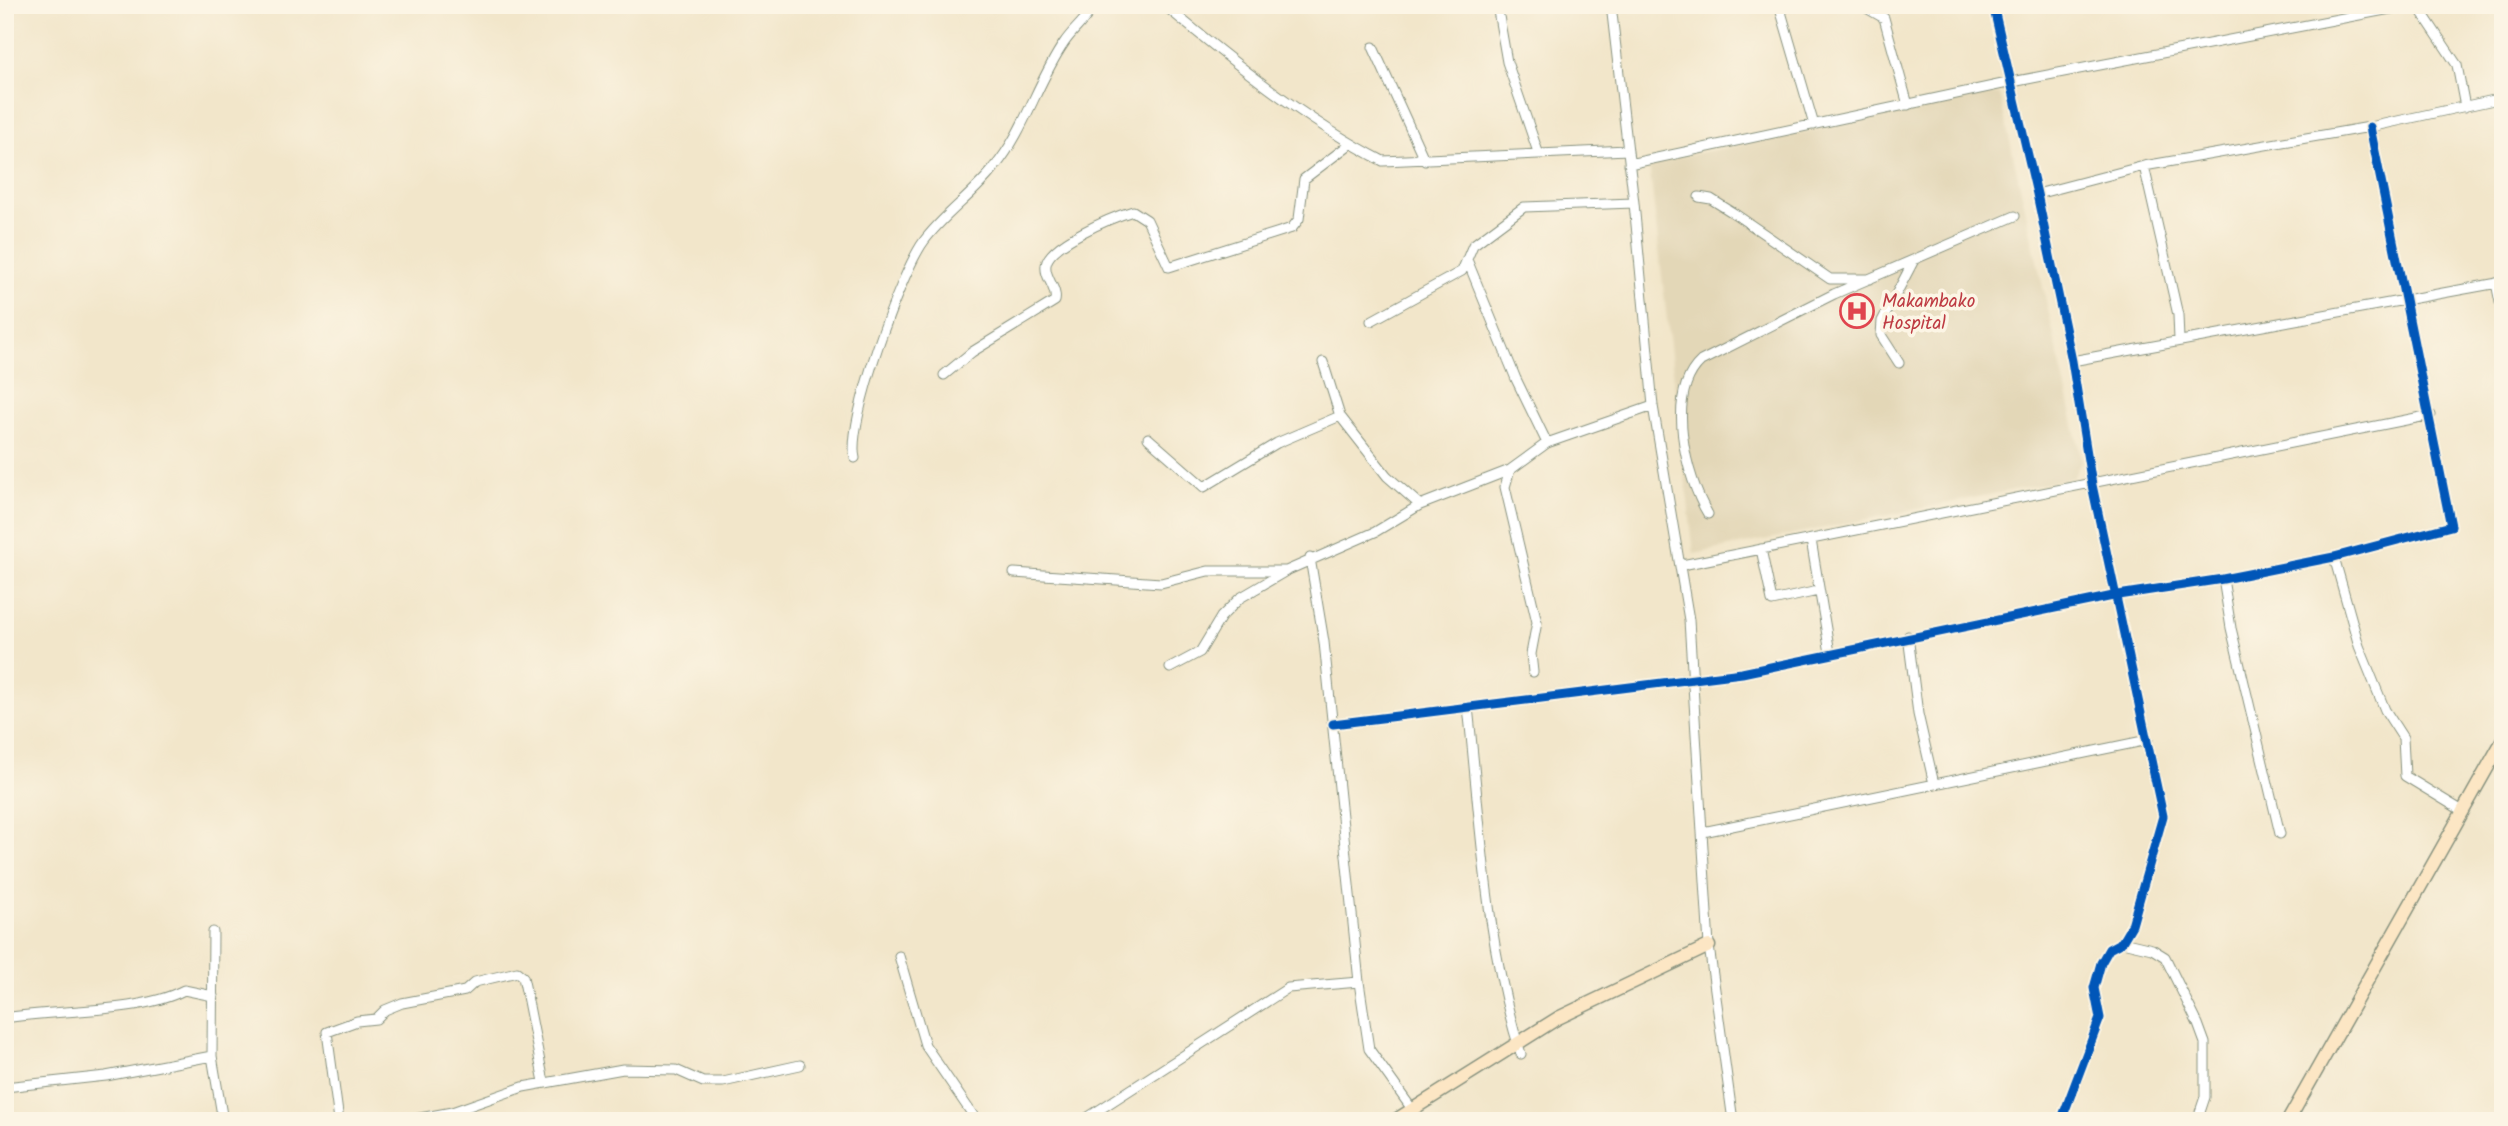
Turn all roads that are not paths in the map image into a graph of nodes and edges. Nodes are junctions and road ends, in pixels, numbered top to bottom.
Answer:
1 (1094, 5) edge
2 (1164, 5) edge
3 (1497, 5) edge
4 (1508, 5) edge
5 (1546, 5) edge
6 (1611, 5) edge
7 (1779, 5) edge
8 (1861, 5) edge
9 (1886, 5) edge
10 (1993, 5) edge
11 (2411, 5) edge
12 (2417, 5) edge
13 (1883, 16) junction
14 (1373, 47) dead end
15 (2012, 82) junction
16 (2503, 98) edge
17 (1908, 104) junction
18 (2465, 107) junction
19 (1814, 125) junction
20 (2370, 127) junction
21 (1350, 144) junction
22 (1628, 150) junction
23 (1538, 152) junction
24 (1425, 160) junction
25 (1629, 164) junction
26 (2144, 166) junction
27 (2037, 194) junction
28 (1699, 197) dead end
29 (1634, 202) junction
30 (2015, 216) dead end
31 (1914, 261) junction
32 (1468, 262) junction
33 (1875, 279) junction
34 (2499, 282) edge
35 (2407, 299) junction
36 (2503, 317) edge
37 (1371, 321) dead end
38 (2179, 340) junction
39 (2072, 361) junction
40 (1323, 362) dead end
41 (1899, 363) dead end
42 (944, 375) dead end
43 (1653, 406) junction
44 (2431, 415) junction
45 (1340, 416) junction
46 (1148, 438) dead end
47 (1547, 443) junction
48 (855, 458) dead end
49 (1510, 470) junction
50 (2092, 485) junction
51 (1420, 505) junction
52 (1708, 514) dead end
53 (2385, 537) dead end
54 (1811, 540) junction
55 (1761, 549) junction
56 (2334, 557) junction
57 (1310, 558) junction
58 (1682, 565) junction
59 (1286, 571) junction
60 (1014, 573) dead end
61 (2222, 579) junction
62 (1818, 590) junction
63 (2118, 594) junction
64 (2136, 595) dead end
65 (1908, 636) junction
66 (1830, 653) junction
67 (1170, 668) dead end
68 (1533, 671) dead end
69 (1693, 679) junction
70 (1468, 707) junction
71 (1333, 724) junction
72 (2148, 740) junction
73 (2503, 740) edge
74 (1934, 784) junction
75 (2461, 810) junction
76 (1703, 832) junction
77 (2280, 835) dead end
78 (213, 932) dead end
79 (2122, 942) junction
80 (1709, 946) junction
81 (899, 956) dead end
82 (1359, 982) junction
83 (213, 996) junction
84 (5, 1018) edge
85 (1520, 1049) junction
86 (212, 1056) junction
87 (800, 1065) dead end
88 (544, 1082) junction
89 (5, 1087) edge
90 (1412, 1109) junction
91 (223, 1121) edge
92 (339, 1121) edge
93 (404, 1121) edge
94 (977, 1121) edge
95 (1082, 1121) edge
96 (1394, 1121) edge
97 (1733, 1121) edge
98 (2062, 1121) edge
99 (2197, 1121) edge
100 (2288, 1121) edge

1 - 48 street
2 - 21 street
3 - 23 street
4 - 5 street
6 - 22 street
7 - 19 street
8 - 13 street
9 - 13 street
10 - 15 street
11 - 15 street
12 - 18 street
13 - 17 street
14 - 24 street
15 - 17 street
15 - 27 street
16 - 18 street
17 - 19 street
18 - 20 street
19 - 25 street
20 - 26 street
20 - 35 street
21 - 24 street
21 - 42 street
22 - 23 street
22 - 25 street
23 - 24 street
25 - 29 street
26 - 27 street
26 - 38 street
27 - 39 street
28 - 33 street
29 - 32 street
29 - 43 street
30 - 31 street
31 - 33 street
31 - 41 street
32 - 37 street
32 - 47 street
33 - 52 street
34 - 35 street
34 - 36 street
35 - 38 street
35 - 44 street
38 - 39 street
39 - 50 street
40 - 45 street
43 - 47 street
43 - 58 street
44 - 50 street
44 - 56 street
45 - 46 street
45 - 51 street
47 - 49 street
49 - 51 street
49 - 68 street
50 - 54 street
50 - 63 street
51 - 57 street
53 - 56 street
54 - 55 street
54 - 62 street
55 - 58 street
55 - 62 street
56 - 61 street
56 - 75 street
57 - 59 street
57 - 71 street
58 - 69 street
59 - 60 street
59 - 67 street
61 - 63 street
61 - 64 street
61 - 77 street
62 - 66 street
63 - 65 street
63 - 72 street
65 - 66 street
65 - 74 street
66 - 69 street
69 - 70 street
69 - 76 street
70 - 71 street
70 - 85 street
71 - 82 street
72 - 74 street
72 - 79 street
73 - 75 street
74 - 76 street
75 - 100 street
76 - 80 street
78 - 83 street
79 - 98 street
79 - 99 street
80 - 85 street
80 - 97 street
81 - 94 street
82 - 90 street
82 - 95 street
83 - 84 street
83 - 86 street
85 - 90 street
86 - 89 street
86 - 91 street
87 - 88 street
88 - 92 street
88 - 93 street
90 - 96 street

